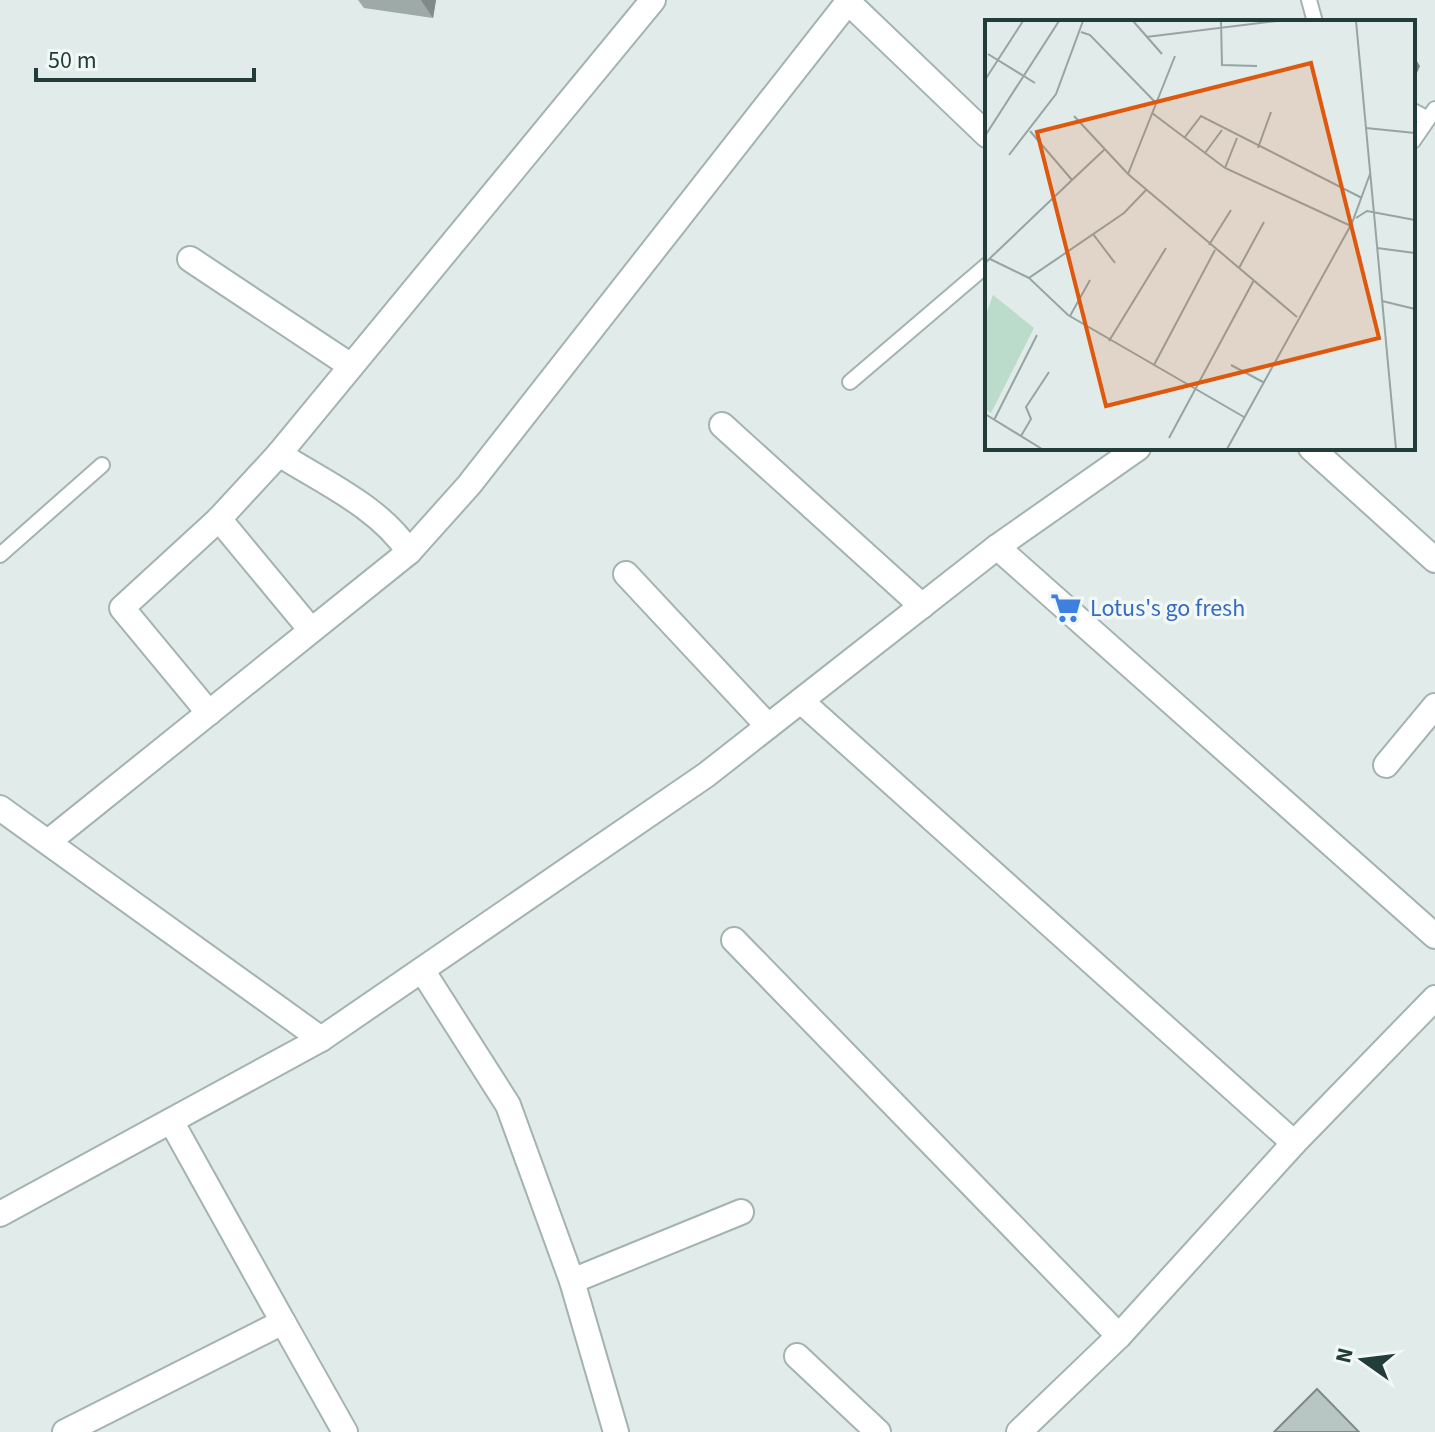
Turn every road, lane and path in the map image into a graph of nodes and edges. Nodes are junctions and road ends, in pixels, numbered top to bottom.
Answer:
1 (653, 0) edge
2 (1309, 0) edge
3 (847, 1) edge
4 (1314, 20) edge
5 (1431, 114) edge
6 (985, 133) edge
7 (1415, 138) edge
8 (190, 259) dead end
9 (985, 267) edge
10 (351, 366) junction
11 (850, 382) dead end
12 (722, 425) dead end
13 (1135, 450) edge
14 (1313, 450) edge
15 (279, 454) junction
16 (102, 465) dead end
17 (219, 519) junction
18 (997, 547) junction
19 (409, 552) junction
20 (0, 555) edge
21 (1435, 560) edge
22 (626, 574) dead end
23 (922, 606) junction
24 (311, 630) junction
25 (801, 701) junction
26 (1435, 706) edge
27 (209, 713) junction
28 (768, 726) junction
29 (1386, 765) dead end
30 (2, 811) edge
31 (48, 842) junction
32 (1435, 936) edge
33 (734, 940) dead end
34 (422, 970) junction
35 (1435, 998) edge
36 (321, 1039) junction
37 (171, 1121) junction
38 (1294, 1143) junction
39 (741, 1212) dead end
40 (0, 1214) edge
41 (572, 1281) junction
42 (283, 1322) junction
43 (1119, 1336) junction
44 (797, 1356) dead end
45 (65, 1432) edge
46 (345, 1432) edge
47 (616, 1432) edge
48 (878, 1432) edge
49 (1019, 1432) edge

1 - 10 street
2 - 4 lane
3 - 6 street
3 - 19 street
5 - 7 lane
8 - 10 street
9 - 11 lane
10 - 15 street
12 - 23 street
13 - 18 street
14 - 21 street
15 - 17 street
15 - 19 street
16 - 20 lane
17 - 24 street
17 - 27 street
18 - 23 street
18 - 32 street
19 - 24 street
22 - 28 street
23 - 25 street
24 - 27 street
25 - 28 street
25 - 38 street
26 - 29 street
27 - 31 street
28 - 34 street
30 - 31 street
31 - 36 street
33 - 43 street
34 - 36 street
34 - 41 street
35 - 38 street
36 - 37 street
37 - 40 street
37 - 42 street
38 - 43 street
39 - 41 street
41 - 47 street
42 - 45 street
42 - 46 street
43 - 49 street
44 - 48 street

